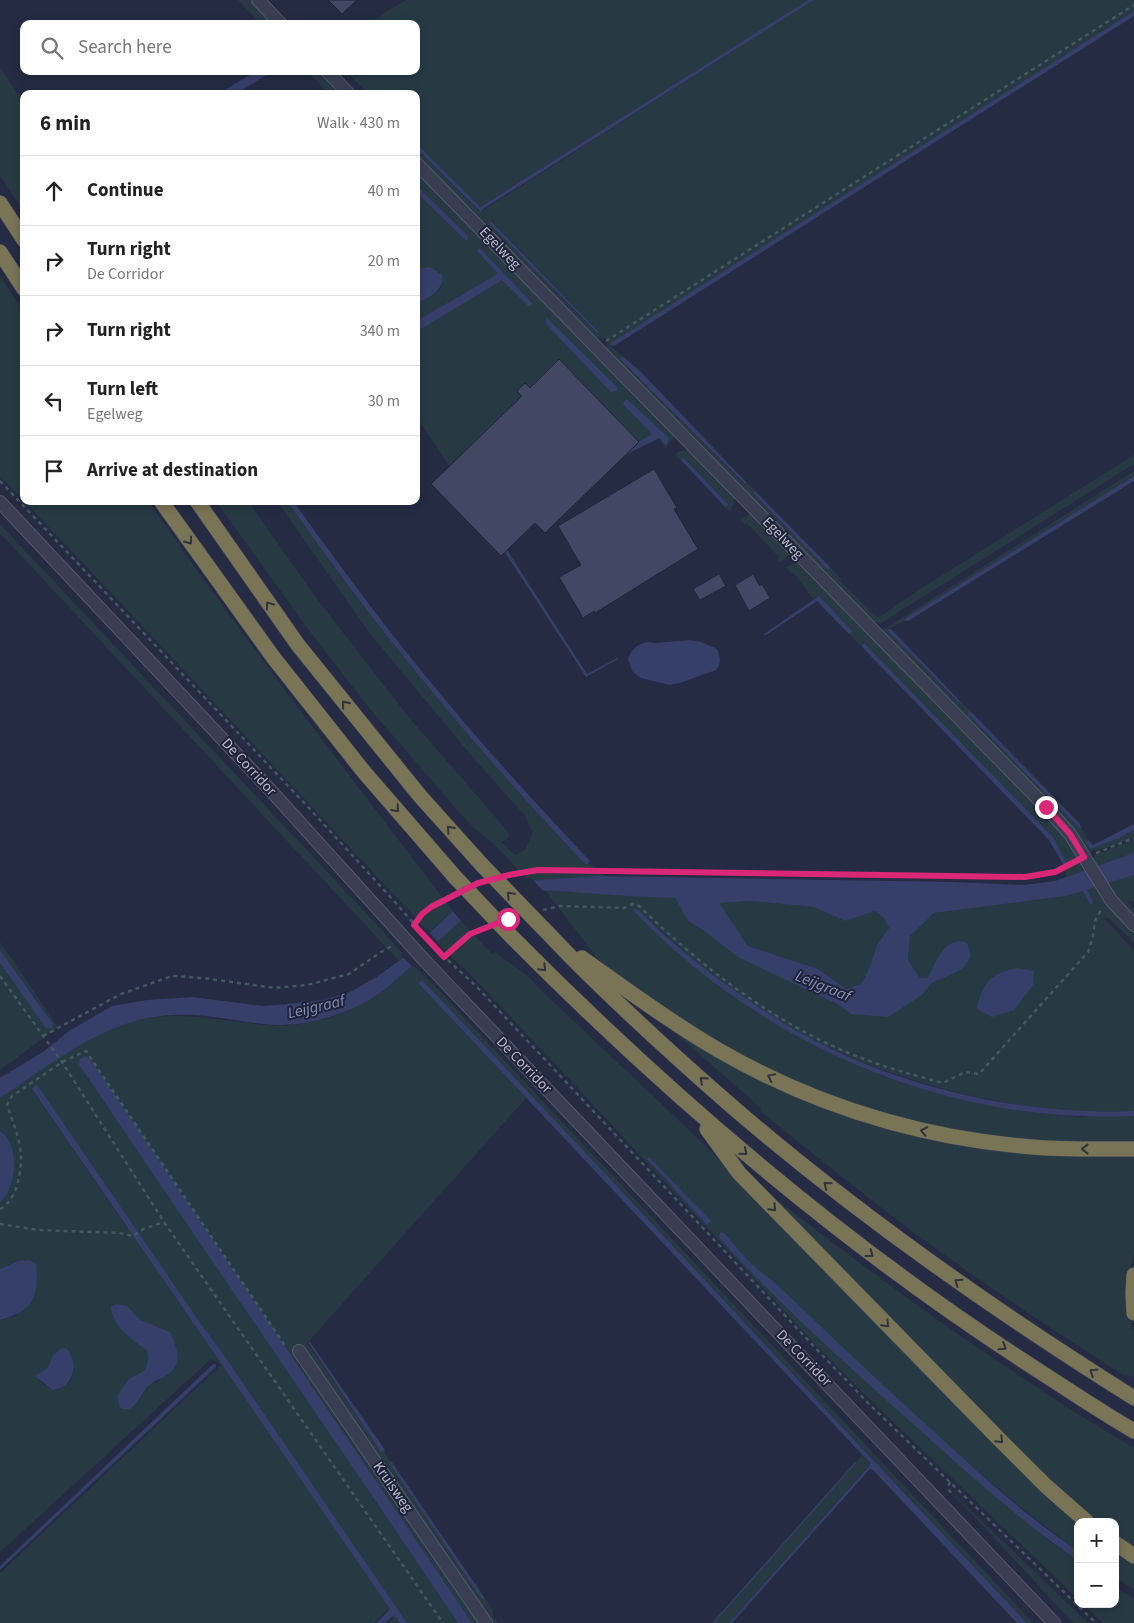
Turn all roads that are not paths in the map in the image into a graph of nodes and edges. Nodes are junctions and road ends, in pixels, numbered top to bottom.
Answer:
1 (258, 0) edge
2 (277, 20) edge
3 (331, 75) edge
4 (345, 90) edge
5 (420, 167) edge
6 (0, 203) edge
7 (20, 234) edge
8 (0, 252) edge
9 (20, 283) edge
10 (0, 502) edge
11 (164, 505) edge
12 (200, 505) edge
13 (1134, 925) edge
14 (550, 936) junction
15 (693, 1109) junction
16 (1134, 1149) edge
17 (1134, 1275) edge
18 (1134, 1312) edge
19 (299, 1351) road end
20 (1134, 1398) edge
21 (1134, 1431) edge
22 (1082, 1518) edge
23 (1119, 1546) edge
24 (1134, 1556) edge
25 (486, 1623) edge
26 (1054, 1623) edge

1 - 2 street
3 - 4 street
5 - 13 street, Egelweg
6 - 7 highway
8 - 9 highway
10 - 26 street, De Corridor
11 -> 15 highway, bridge
14 -> 12 highway, bridge
16 -> 14 highway
20 -> 14 highway
15 -> 21 highway
15 -> 22 highway
17 - 18 highway
19 - 25 street, Kruisweg
23 - 24 highway

